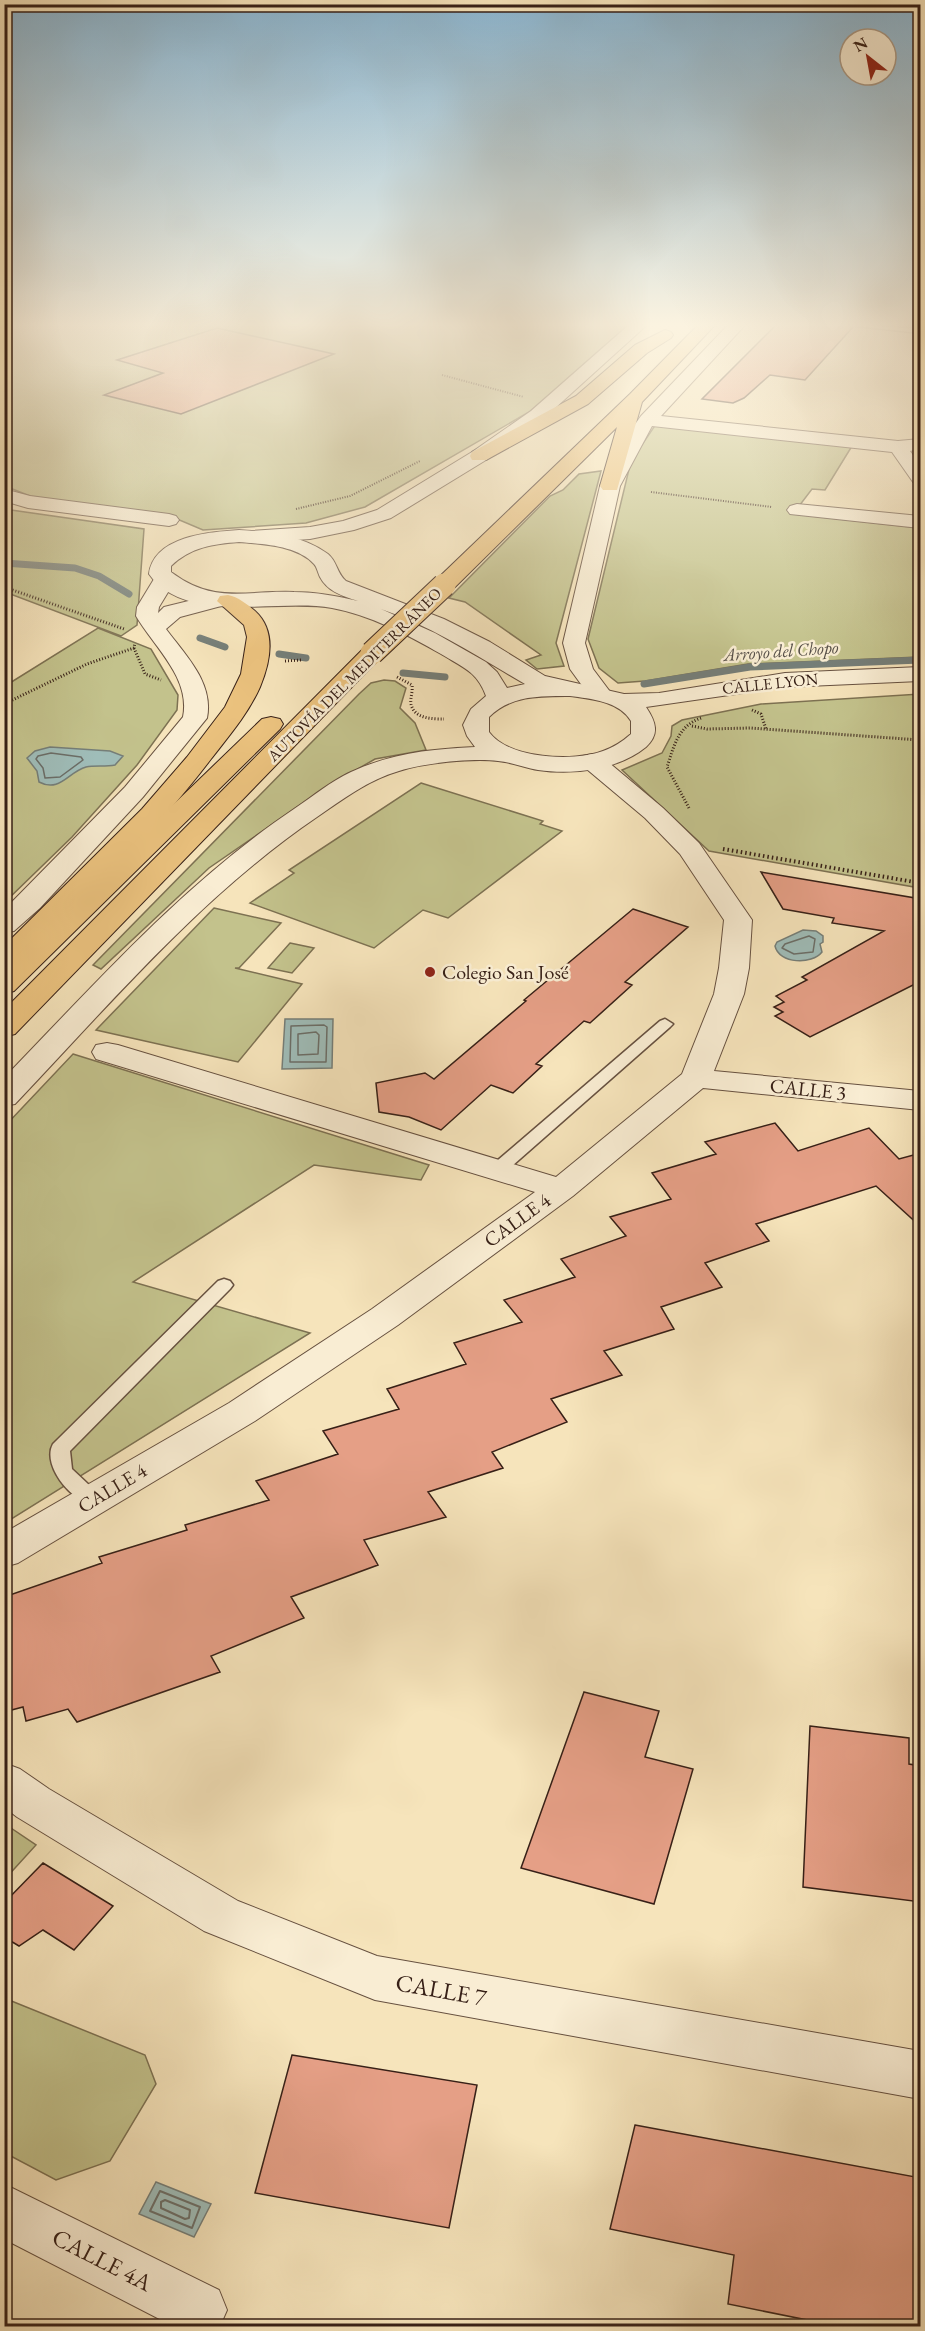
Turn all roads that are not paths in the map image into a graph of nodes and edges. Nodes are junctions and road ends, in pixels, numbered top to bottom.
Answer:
1 (512, 433) edge
2 (522, 433) edge
3 (600, 433) edge
4 (624, 433) edge
5 (637, 433) edge
6 (766, 433) edge
7 (921, 444) edge
8 (898, 447) junction
9 (479, 456) junction
10 (921, 478) edge
11 (610, 486) junction
12 (4, 495) edge
13 (797, 510) road end
14 (169, 520) dead end
15 (921, 522) edge
16 (251, 537) junction
17 (327, 574) junction
18 (165, 579) junction
19 (412, 587) dead end
20 (278, 599) junction
21 (222, 600) junction
22 (146, 633) junction
23 (361, 650) junction
24 (921, 675) edge
25 (921, 686) edge
26 (572, 689) junction
27 (610, 697) junction
28 (499, 699) junction
29 (645, 725) junction
30 (502, 753) junction
31 (592, 761) junction
32 (4, 925) edge
33 (4, 962) edge
34 (4, 985) edge
35 (665, 1024) dead end
36 (4, 1028) edge
37 (107, 1052) dead end
38 (696, 1078) junction
39 (4, 1097) edge
40 (921, 1101) edge
41 (497, 1170) junction
42 (561, 1189) junction
43 (224, 1285) dead end
44 (94, 1500) junction
45 (4, 1552) edge
46 (4, 1782) edge
47 (921, 2075) edge
48 (4, 2210) edge
49 (199, 2310) dead end

1 - 9 street
2 - 9 highway
3 - 23 highway, AUTOVÍA DEL MEDITERRÁNEO, bridge
4 - 11 highway
5 - 11 street
6 - 8 street
7 - 8 street
8 - 10 street
9 - 16 street
11 - 27 street
12 - 14 street
13 - 15 street
16 - 17 street
16 - 18 street
17 - 20 street
17 - 26 street
18 - 21 street
18 - 22 street
19 - 23 highway, AUTOVÍA DEL MEDITERRÁNEO
20 - 21 street
20 - 28 street
21 - 22 street
21 - 33 highway
22 - 32 street
23 - 34 highway, AUTOVÍA DEL MEDITERRÁNEO
23 - 36 highway, AUTOVÍA DEL MEDITERRÁNEO
24 - 27 street, CALLE LYON
25 - 29 street, CALLE LYON
26 - 27 street, CALLE LYON
26 - 28 street
27 - 29 street
28 - 30 street
29 - 31 street
30 - 31 street
30 - 39 street
31 - 38 street, CALLE 4
35 - 41 lane
37 - 41 street
38 - 40 street, CALLE 3
38 - 42 street, CALLE 4
41 - 42 street
42 - 44 street, CALLE 4
43 - 44 lane
44 - 45 street, CALLE 4
46 - 47 street, CALLE 7
48 - 49 street, CALLE 4A

